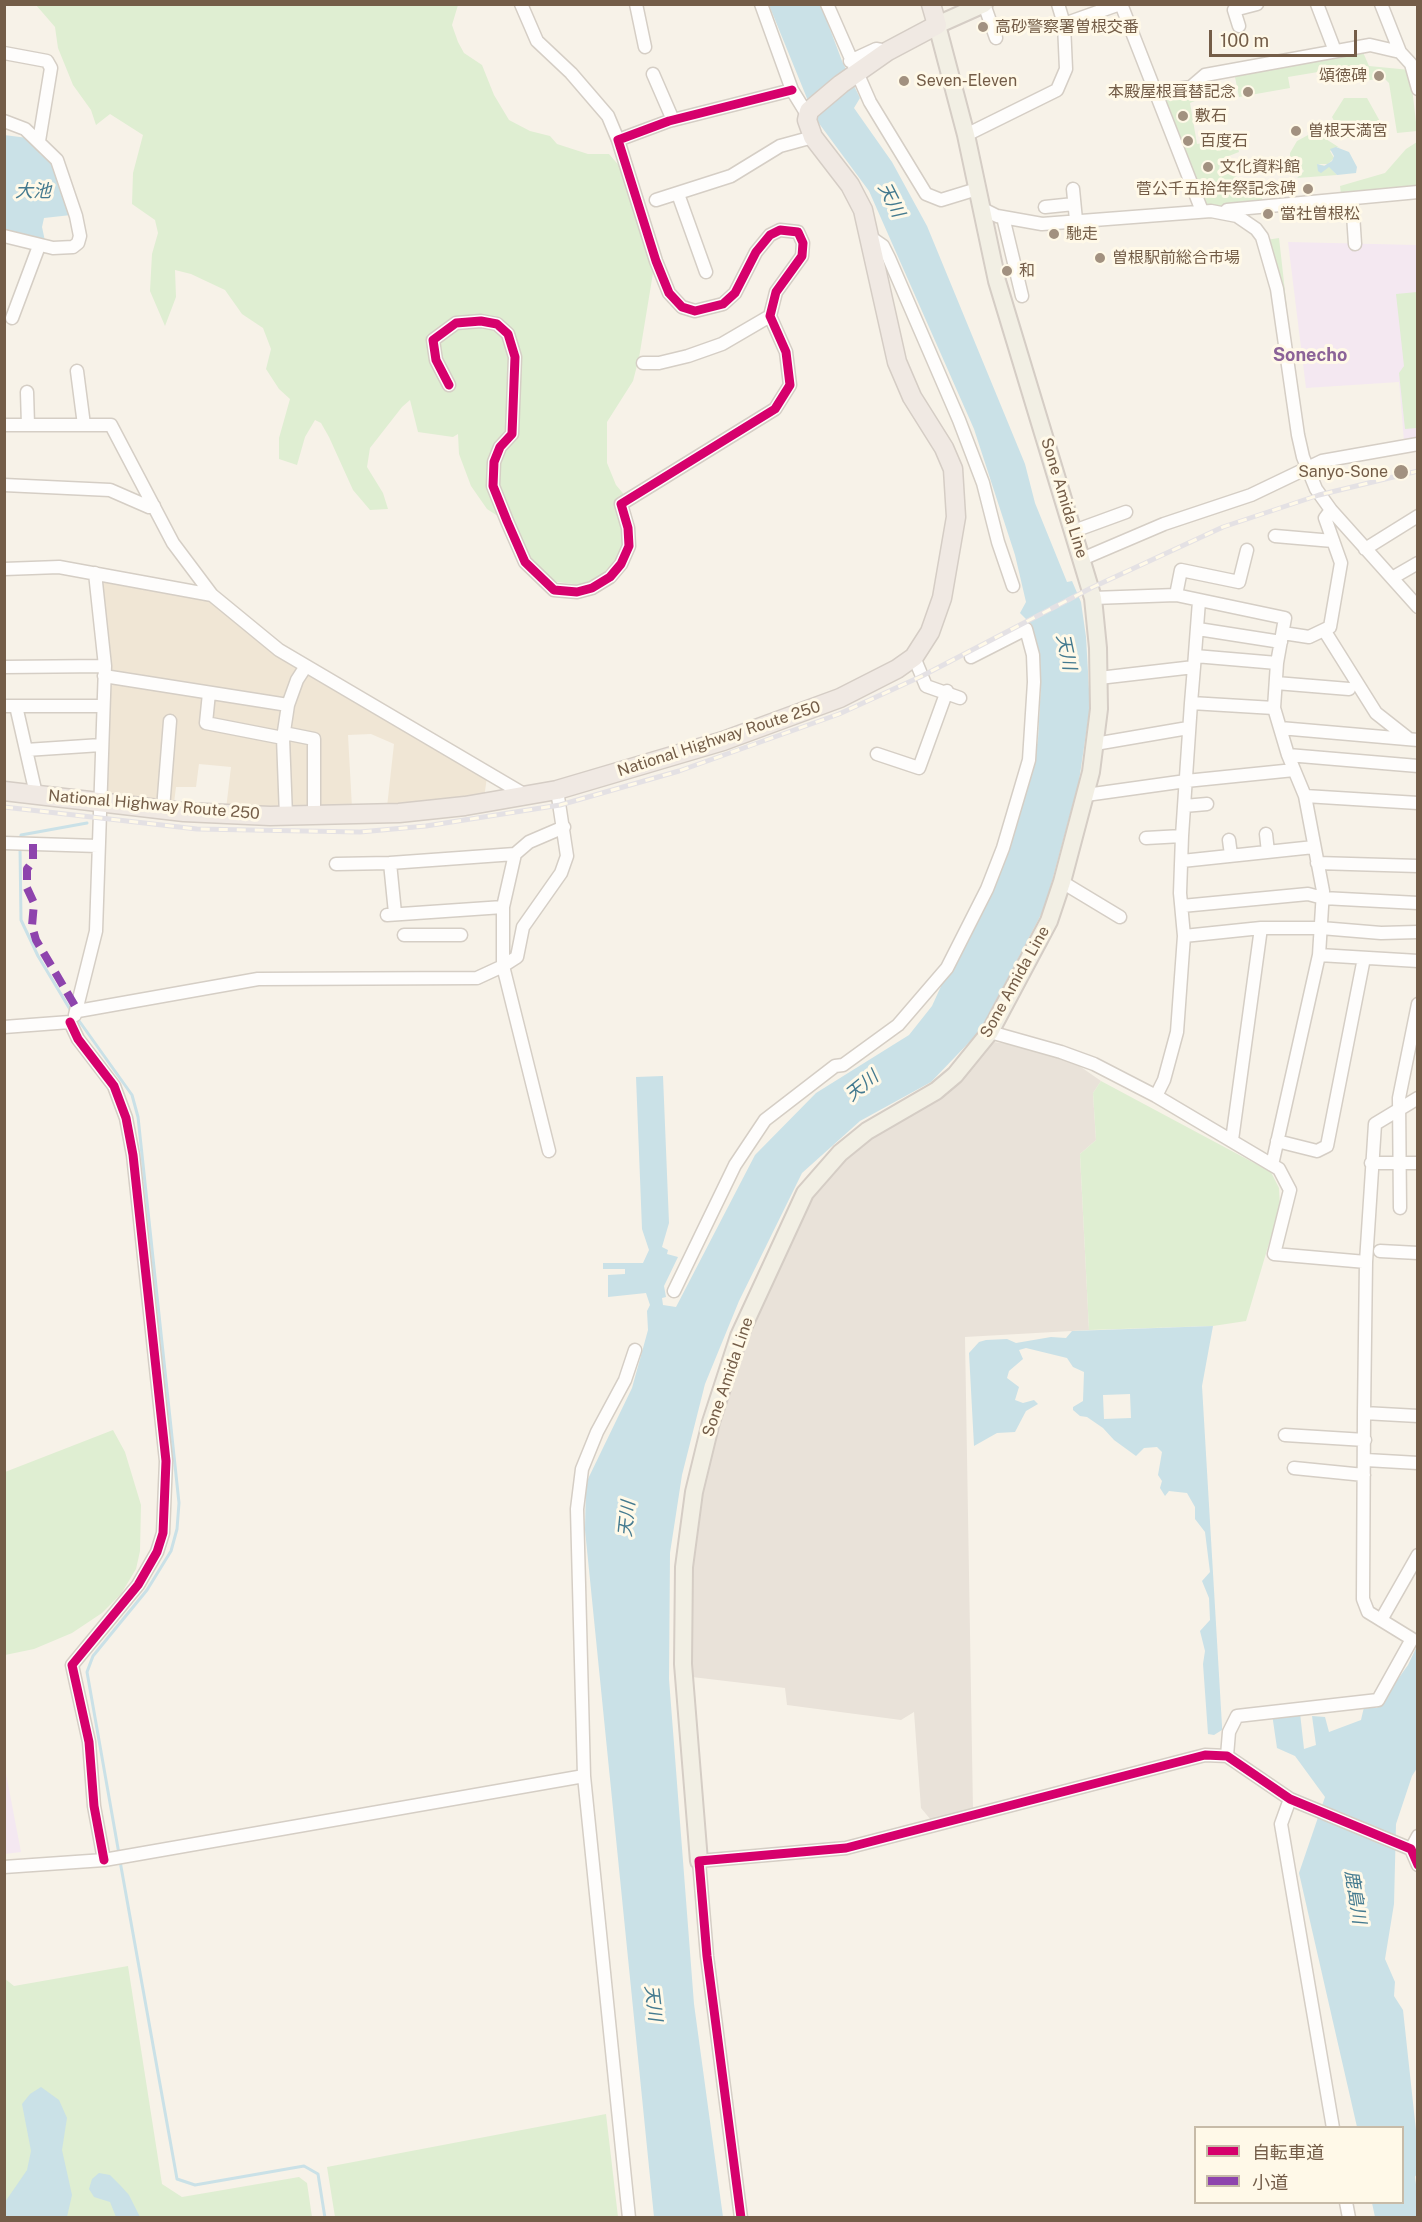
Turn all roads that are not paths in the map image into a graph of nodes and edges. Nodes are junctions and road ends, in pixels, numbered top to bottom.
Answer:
1 (521, 4) edge
2 (636, 4) edge
3 (761, 4) edge
4 (827, 4) edge
5 (931, 4) edge
6 (984, 4) edge
7 (1058, 4) edge
8 (1120, 4) edge
9 (1257, 4) edge
10 (1317, 4) edge
11 (1382, 4) edge
12 (1064, 24) junction
13 (937, 25) junction
14 (1239, 26) dead end
15 (996, 38) dead end
16 (645, 47) dead end
17 (1335, 51) junction
18 (1400, 52) junction
19 (4, 53) edge
20 (854, 70) junction
21 (653, 74) dead end
22 (1417, 82) edge
23 (792, 90) junction
24 (1155, 92) junction
25 (808, 114) junction
26 (673, 120) junction
27 (4, 121) edge
28 (966, 135) junction
29 (813, 136) junction
30 (618, 140) junction
31 (39, 141) junction
32 (977, 189) junction
33 (1073, 189) dead end
34 (1418, 192) edge
35 (678, 194) junction
36 (1352, 199) junction
37 (656, 200) dead end
38 (1074, 204) junction
39 (1045, 207) dead end
40 (1269, 207) junction
41 (981, 208) junction
42 (1207, 211) junction
43 (1003, 217) junction
44 (1076, 220) junction
45 (1256, 229) junction
46 (4, 236) edge
47 (870, 237) junction
48 (1355, 244) dead end
49 (39, 246) junction
50 (706, 272) dead end
51 (1022, 296) dead end
52 (770, 316) junction
53 (12, 318) dead end
54 (643, 363) dead end
55 (77, 371) dead end
56 (449, 385) dead end
57 (27, 392) dead end
58 (4, 425) edge
59 (28, 425) junction
60 (84, 425) junction
61 (1418, 444) edge
62 (1307, 468) junction
63 (4, 485) edge
64 (154, 506) junction
65 (1331, 510) junction
66 (1126, 512) dead end
67 (1418, 516) edge
68 (1074, 531) junction
69 (1275, 536) dead end
70 (1334, 541) junction
71 (1365, 549) junction
72 (1247, 550) dead end
73 (1082, 559) junction
74 (1418, 563) edge
75 (4, 568) edge
76 (95, 573) junction
77 (1392, 578) junction
78 (1013, 586) dead end
79 (212, 595) junction
80 (1176, 595) junction
81 (1093, 598) junction
82 (1200, 601) junction
83 (1418, 607) edge
84 (1197, 629) junction
85 (1324, 630) junction
86 (1282, 638) junction
87 (914, 657) junction
88 (971, 657) dead end
89 (1195, 662) junction
90 (1277, 663) junction
91 (306, 666) junction
92 (4, 667) edge
93 (105, 671) junction
94 (1100, 678) junction
95 (1276, 683) junction
96 (1349, 688) dead end
97 (947, 691) junction
98 (209, 693) junction
99 (960, 698) dead end
100 (1191, 703) junction
101 (288, 705) junction
102 (10, 706) edge
103 (102, 706) junction
104 (1274, 708) junction
105 (170, 721) dead end
106 (1188, 728) junction
107 (1280, 728) junction
108 (283, 735) junction
109 (1413, 740) edge
110 (1095, 744) junction
111 (101, 746) junction
112 (26, 750) junction
113 (877, 754) dead end
114 (1288, 755) junction
115 (1418, 766) edge
116 (1294, 770) junction
117 (1186, 781) junction
118 (557, 790) junction
119 (4, 791) edge
120 (36, 794) junction
121 (1086, 795) junction
122 (527, 796) junction
123 (1305, 796) junction
124 (99, 802) junction
125 (1418, 803) edge
126 (1207, 804) dead end
127 (1184, 806) junction
128 (163, 809) junction
129 (314, 815) junction
130 (286, 816) junction
131 (564, 827) junction
132 (1266, 834) dead end
133 (1182, 836) junction
134 (1146, 838) dead end
135 (1230, 840) dead end
136 (9, 844) edge
137 (98, 846) junction
138 (1314, 847) junction
139 (1268, 852) junction
140 (515, 854) junction
141 (1231, 855) junction
142 (1182, 861) junction
143 (390, 863) junction
144 (1317, 863) junction
145 (336, 864) dead end
146 (1418, 866) edge
147 (1062, 882) junction
148 (1323, 898) junction
149 (1418, 903) edge
150 (1182, 906) junction
151 (503, 907) junction
152 (430, 911) junction
153 (1120, 917) dead end
154 (1261, 928) junction
155 (1321, 928) junction
156 (1418, 932) edge
157 (404, 934) dead end
158 (429, 934) junction
159 (460, 935) dead end
160 (1184, 936) junction
161 (1319, 955) junction
162 (1364, 958) junction
163 (1418, 961) edge
164 (503, 966) junction
165 (1418, 1004) edge
166 (78, 1011) junction
167 (70, 1022) junction
168 (4, 1027) edge
169 (990, 1032) junction
170 (1156, 1096) junction
171 (1418, 1098) edge
172 (1401, 1108) junction
173 (1232, 1140) junction
174 (1277, 1141) junction
175 (549, 1151) dead end
176 (1371, 1163) junction
177 (1401, 1163) junction
178 (1418, 1163) edge
179 (1272, 1165) junction
180 (1400, 1208) dead end
181 (1380, 1251) dead end
182 (1418, 1253) edge
183 (1366, 1262) junction
184 (674, 1291) dead end
185 (635, 1350) dead end
186 (1364, 1413) junction
187 (1418, 1416) edge
188 (1293, 1438) dead end
189 (1365, 1440) junction
190 (1366, 1460) junction
191 (1418, 1463) edge
192 (1294, 1468) dead end
193 (1365, 1475) junction
194 (1418, 1555) edge
195 (1381, 1620) junction
196 (1415, 1634) edge
197 (1227, 1756) junction
198 (584, 1776) junction
199 (1290, 1799) junction
200 (1418, 1836) edge
201 (1411, 1849) junction
202 (104, 1860) junction
203 (699, 1861) junction
204 (1418, 1865) edge
205 (4, 1867) edge
206 (1333, 2126) edge
207 (629, 2217) edge
208 (741, 2217) edge

1 - 30 street
2 - 16 street
3 - 23 street
4 - 20 street
5 - 13 highway
6 - 13 main road
6 - 15 street
7 - 12 street
8 - 12 street
8 - 24 street
9 - 14 street
10 - 17 street
11 - 18 street
12 - 28 street
13 - 20 highway
13 - 28 main road, Sone Amida Line
17 - 18 street
17 - 24 street
18 - 22 street
19 - 31 street
20 - 25 highway
20 - 32 street
21 - 26 street
23 - 25 street
23 - 26 street
24 - 42 street
25 - 29 highway, National Highway Route 250
26 - 30 street
27 - 31 street
28 - 32 main road, Sone Amida Line
29 - 35 street
29 - 47 highway, National Highway Route 250
30 - 52 street
31 - 49 street
32 - 41 main road, Sone Amida Line
33 - 38 street
34 - 36 street
35 - 37 street
35 - 50 street
36 - 40 street
36 - 48 street
38 - 39 street
38 - 44 street
40 - 42 street
40 - 45 street
41 - 43 street
41 - 68 main road, Sone Amida Line
42 - 44 street
42 - 45 street
43 - 44 street
43 - 51 street
45 - 62 street
46 - 49 street
47 - 78 street
47 - 87 highway, National Highway Route 250
49 - 53 street
52 - 54 street
52 - 56 street
55 - 60 street
57 - 59 street
58 - 59 street
59 - 60 street
60 - 64 street
61 - 62 street
62 - 65 street
62 - 73 street
63 - 64 street
64 - 79 street
65 - 70 street
65 - 71 street
66 - 68 street
67 - 71 street
68 - 73 main road, Sone Amida Line
69 - 70 street
70 - 85 street
71 - 77 street
72 - 80 street
73 - 81 main road, Sone Amida Line
74 - 77 street
75 - 76 street
76 - 79 street
76 - 93 street
77 - 83 street
79 - 91 street
80 - 81 street
80 - 82 street
81 - 94 main road, Sone Amida Line
82 - 84 street
82 - 86 street
84 - 86 street
84 - 89 street
85 - 86 street
85 - 109 street
86 - 90 street
87 - 97 street
87 - 118 highway, National Highway Route 250
88 - 184 street
89 - 90 street
89 - 94 street
89 - 100 street
90 - 95 street
91 - 101 street
91 - 122 street
92 - 93 street
93 - 98 street
93 - 103 street
94 - 110 main road, Sone Amida Line
95 - 96 street
95 - 104 street
97 - 99 street
97 - 113 street
98 - 101 street
98 - 108 street
100 - 104 street
100 - 106 street
101 - 108 street
102 - 103 street
102 - 112 street
103 - 111 street
104 - 107 street
105 - 128 street
106 - 110 street
106 - 117 street
107 - 109 street
107 - 114 street
108 - 129 street
108 - 130 street
110 - 121 main road, Sone Amida Line
111 - 112 street
111 - 124 street
112 - 120 street
114 - 115 street
114 - 116 street
116 - 117 street
116 - 123 street
117 - 121 street
117 - 127 street
118 - 122 highway, National Highway Route 250
118 - 131 street
119 - 120 highway, National Highway Route 250
120 - 124 highway, National Highway Route 250
121 - 147 main road, Sone Amida Line
122 - 129 highway, National Highway Route 250
123 - 125 street
123 - 138 street
124 - 128 highway, National Highway Route 250
124 - 137 street
126 - 127 street
127 - 133 street
128 - 130 highway, National Highway Route 250
129 - 130 highway, National Highway Route 250
131 - 140 street
131 - 164 street
132 - 139 street
133 - 134 street
133 - 142 street
135 - 141 street
136 - 137 street
137 - 166 street
138 - 139 street
138 - 144 street
139 - 141 street
140 - 143 street
140 - 151 street
141 - 142 street
142 - 150 street
143 - 145 street
143 - 152 street
144 - 146 street
144 - 148 street
147 - 153 street
147 - 169 main road, Sone Amida Line
148 - 149 street
148 - 150 street
148 - 155 street
150 - 160 street
151 - 152 street
151 - 164 street
152 - 158 street
154 - 155 street
154 - 160 street
154 - 173 street
155 - 156 street
155 - 161 street
157 - 158 street
158 - 159 street
160 - 170 street
161 - 162 street
161 - 174 street
162 - 163 street
162 - 174 street
164 - 166 street
164 - 175 street
165 - 172 street
166 - 167 street
167 - 168 street
167 - 202 street
169 - 170 street
169 - 203 main road, Sone Amida Line
170 - 173 street
171 - 172 street
172 - 176 street
172 - 177 street
173 - 179 street
174 - 179 street
176 - 177 street
176 - 183 street
177 - 178 street
177 - 180 street
179 - 183 street
181 - 182 street
183 - 186 street
185 - 198 street
186 - 187 street
186 - 189 street
188 - 189 street
189 - 190 street
190 - 191 street
190 - 193 street
192 - 193 street
193 - 195 street
194 - 195 street
195 - 196 street
196 - 197 street
197 - 199 street
197 - 203 street
198 - 202 street
198 - 207 street
199 - 201 street
199 - 206 street
200 - 201 street
201 - 204 street
202 - 205 street
203 - 208 street

